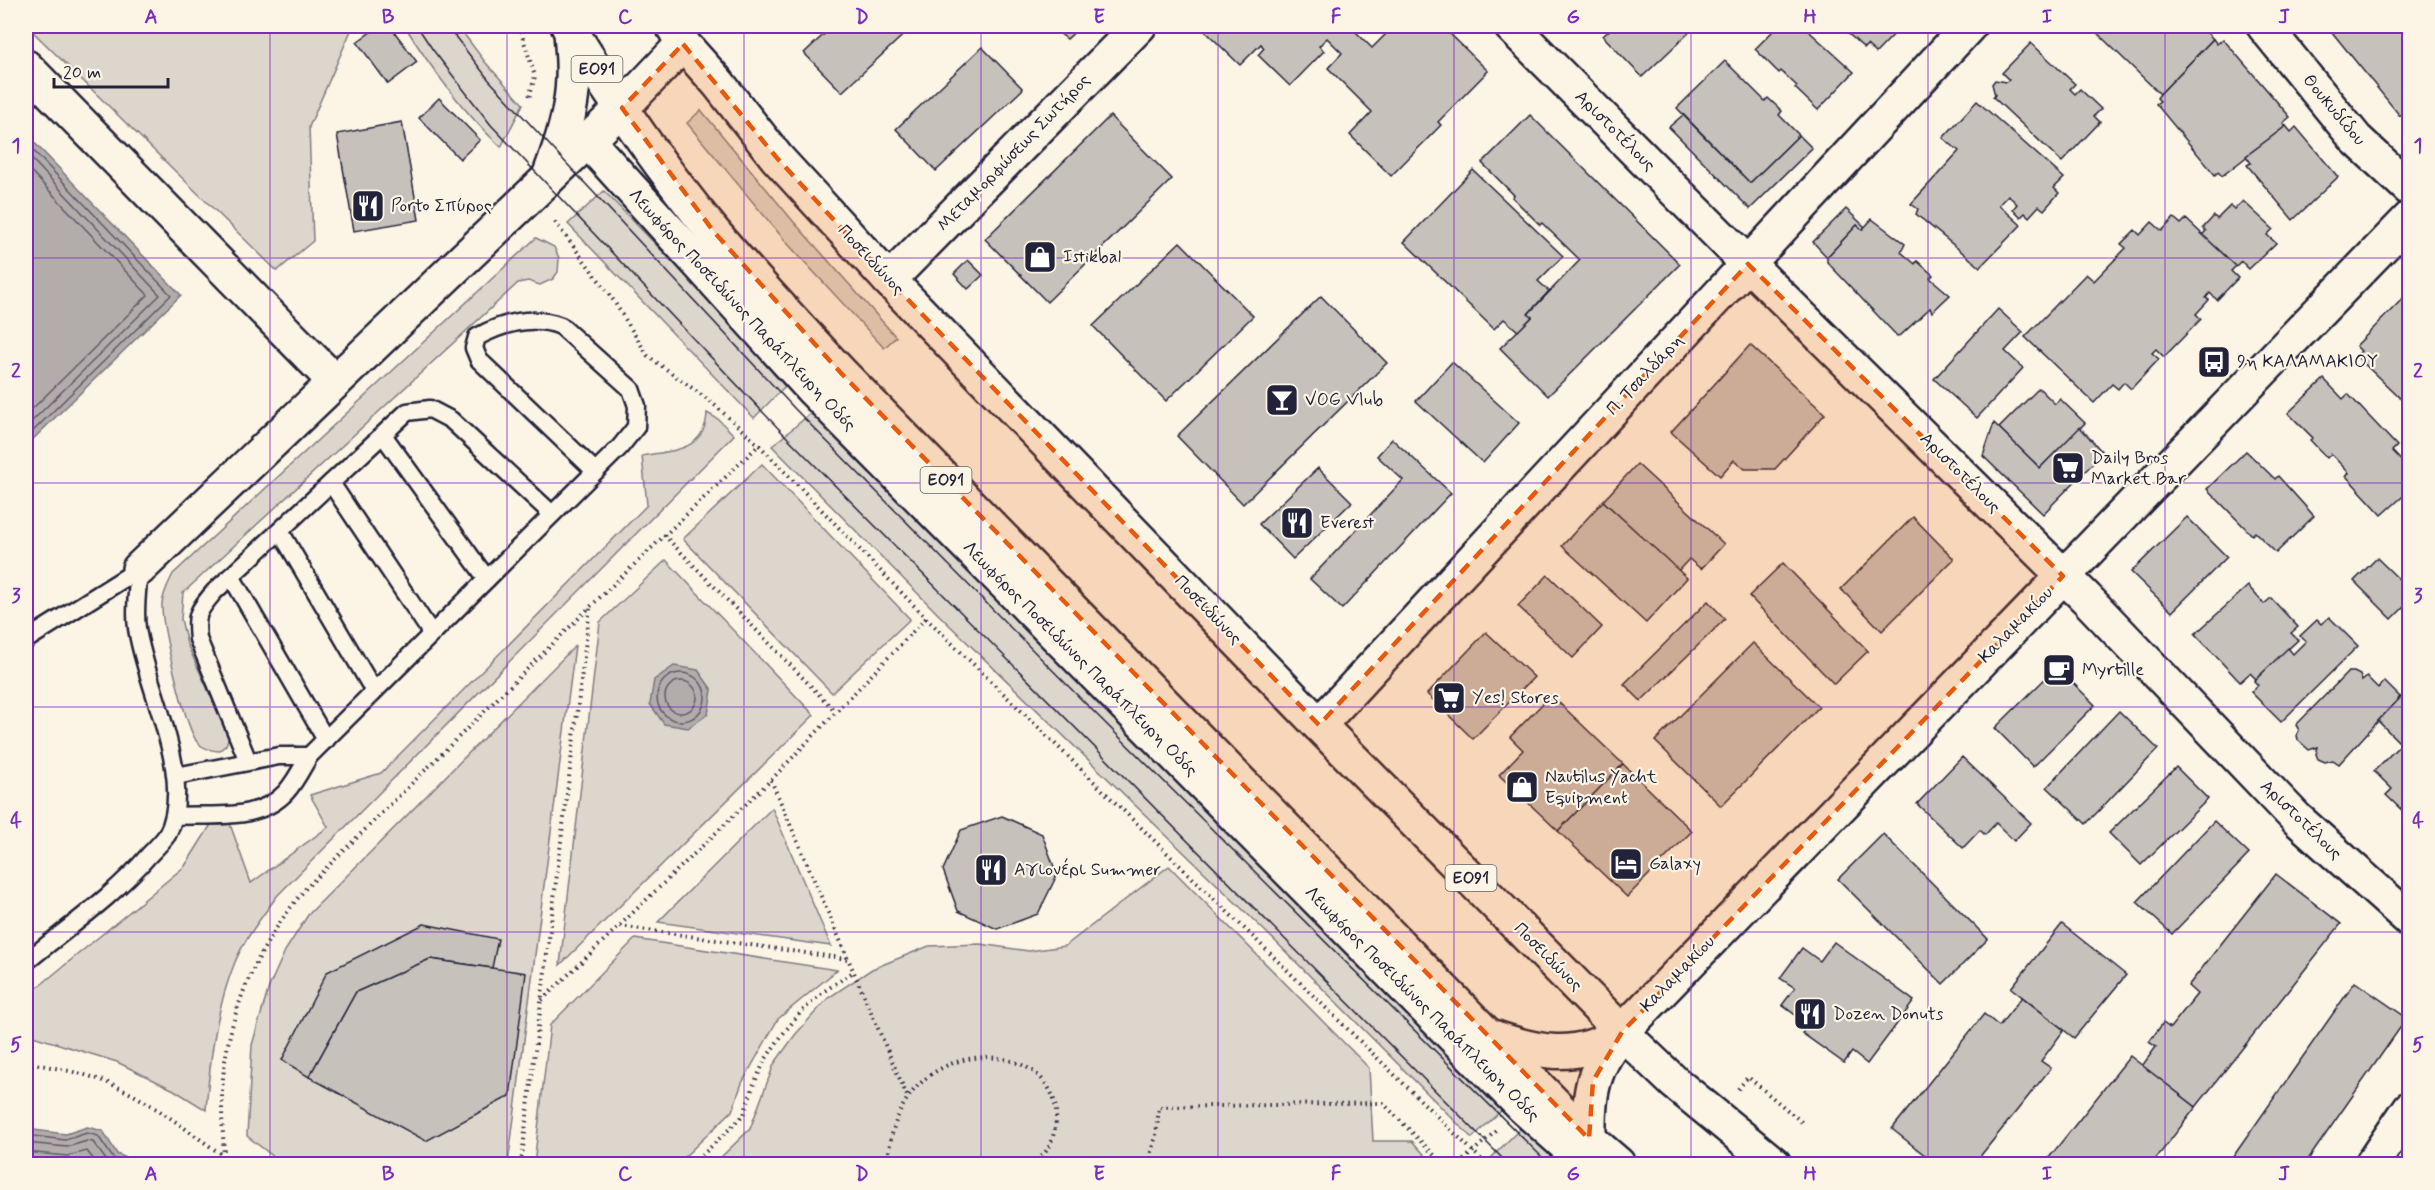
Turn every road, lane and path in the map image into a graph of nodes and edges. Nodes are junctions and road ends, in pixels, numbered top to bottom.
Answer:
1 (519, 26) edge
2 (1139, 26) edge
3 (1511, 26) edge
4 (1969, 26) edge
5 (2264, 26) edge
6 (570, 28) edge
7 (678, 35) edge
8 (26, 67) edge
9 (529, 98) dead end
10 (622, 108) junction
11 (587, 141) junction
12 (549, 177) junction
13 (2409, 189) edge
14 (2409, 218) edge
15 (553, 219) dead end
16 (1748, 264) junction
17 (889, 280) junction
18 (335, 382) junction
19 (383, 435) junction
20 (759, 445) junction
21 (595, 471) junction
22 (331, 483) junction
23 (552, 514) junction
24 (280, 531) junction
25 (664, 535) junction
26 (139, 569) junction
27 (231, 576) junction
28 (2063, 576) junction
29 (487, 579) junction
30 (590, 607) junction
31 (926, 618) junction
32 (432, 634) junction
33 (26, 640) edge
34 (374, 691) junction
35 (835, 711) junction
36 (1319, 725) junction
37 (326, 740) junction
38 (309, 756) junction
39 (248, 761) junction
40 (176, 776) junction
41 (771, 780) junction
42 (174, 816) junction
43 (2409, 920) edge
44 (619, 926) junction
45 (848, 959) junction
46 (26, 962) edge
47 (853, 972) junction
48 (542, 1000) junction
49 (1622, 1032) junction
50 (1488, 1035) junction
51 (26, 1062) edge
52 (1748, 1077) dead end
53 (908, 1098) junction
54 (1522, 1107) junction
55 (2409, 1108) edge
56 (1804, 1124) dead end
57 (1473, 1152) junction
58 (1588, 1152) edge
59 (224, 1156) junction
60 (699, 1159) junction
61 (236, 1164) edge
62 (521, 1164) edge
63 (693, 1164) edge
64 (704, 1164) edge
65 (888, 1164) edge
66 (1030, 1164) edge
67 (1147, 1164) edge
68 (1443, 1164) edge
69 (1459, 1164) edge
70 (1486, 1164) edge
71 (1618, 1164) edge
72 (1774, 1164) edge
73 (2372, 1164) edge

1 - 9 path
2 - 17 main road, Μεταμορφώσεως Σωτήρος
3 - 16 main road, Αριστοτέλους
4 - 16 main road, Π. Τσαλδάρη
5 - 13 main road, Θουκυδίδου
6 - 10 main road, ΕΟ91
6 - 12 main road
7 - 10 main road
7 - 17 main road, Ποσειδώνος / ΕΟ91
8 - 18 main road
10 - 11 main road
10 - 50 main road, ΕΟ91
11 - 12 main road
11 - 54 main road, Λεωφόρος Ποσειδώνος Παράπλευρη Οδός
12 - 18 main road
14 - 28 main road, Καλαμακίου
15 - 20 path
16 - 28 main road, Αριστοτέλους
16 - 36 main road, Π. Τσαλδάρη
17 - 36 main road, Ποσειδώνος / ΕΟ91
18 - 26 main road
19 - 22 lane
19 - 23 lane
19 - 29 lane
20 - 25 path
20 - 31 path
21 - 21 lane
21 - 23 lane
22 - 24 lane
22 - 32 lane
23 - 29 lane
24 - 27 lane
24 - 34 lane
25 - 30 path
25 - 35 path
26 - 33 lane
26 - 40 lane
27 - 37 lane
27 - 39 lane
28 - 43 main road, Αριστοτέλους
28 - 49 main road, Καλαμακίου
29 - 32 lane
30 - 48 path
30 - 59 path
31 - 35 path
31 - 57 path
32 - 34 lane
34 - 37 lane
35 - 41 path
36 - 49 main road, Ποσειδώνος / ΕΟ91
37 - 38 lane
38 - 39 lane
38 - 42 lane
39 - 40 lane
40 - 42 lane
41 - 44 path
41 - 45 path
42 - 46 lane
44 - 45 path
44 - 48 path
45 - 47 path
47 - 53 path
47 - 60 path
48 - 62 path
49 - 50 main road
49 - 58 main road
49 - 72 main road, Ποσειδώνος / ΕΟ91
50 - 58 main road, ΕΟ91
51 - 59 path
52 - 56 path
53 - 65 path
53 - 66 path
54 - 57 path
54 - 58 main road, Λεωφόρος Ποσειδώνος Παράπλευρη Οδός
55 - 73 main road
57 - 69 path
57 - 70 path
58 - 71 main road, ΕΟ91
59 - 61 path
60 - 63 path
60 - 64 path
67 - 68 path

